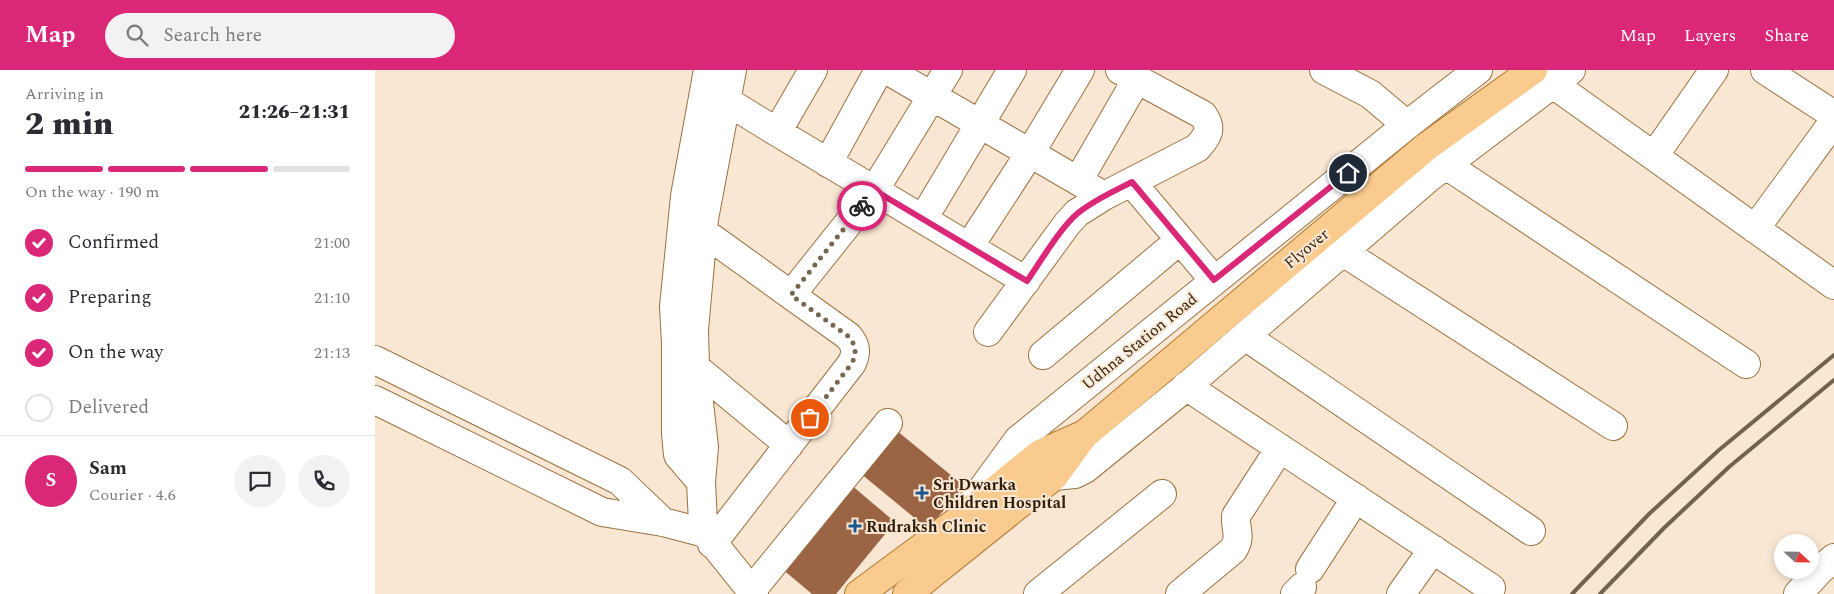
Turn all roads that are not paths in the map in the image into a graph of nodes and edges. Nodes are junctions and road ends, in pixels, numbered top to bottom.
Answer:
1 (708, 70) edge
2 (732, 70) edge
3 (813, 70) edge
4 (879, 70) edge
5 (887, 70) edge
6 (948, 70) edge
7 (1012, 70) edge
8 (1080, 70) edge
9 (1479, 70) edge
10 (1714, 70) edge
11 (1765, 70) edge
12 (1338, 73) edge
13 (1129, 74) edge
14 (1552, 75) edge
15 (932, 96) junction
16 (725, 100) junction
17 (1834, 114) edge
18 (1834, 121) edge
19 (979, 124) junction
20 (1407, 125) junction
21 (777, 132) junction
22 (1030, 154) junction
23 (1654, 156) junction
24 (828, 163) junction
25 (1446, 165) junction
26 (1078, 181) junction
27 (1132, 182) junction
28 (874, 190) junction
29 (1104, 196) junction
30 (923, 219) junction
31 (1755, 228) junction
32 (702, 231) junction
33 (1181, 240) junction
34 (969, 247) junction
35 (1343, 252) junction
36 (1214, 280) junction
37 (1027, 281) junction
38 (1834, 285) edge
39 (791, 295) junction
40 (988, 332) dead end
41 (1245, 336) junction
42 (1043, 355) dead end
43 (375, 360) edge
44 (1746, 364) dead end
45 (695, 367) junction
46 (1186, 386) junction
47 (375, 400) edge
48 (888, 423) dead end
49 (1613, 426) dead end
50 (1094, 427) junction
51 (789, 445) junction
52 (1280, 448) junction
53 (1055, 476) junction
54 (701, 482) junction
55 (1161, 494) dead end
56 (1356, 498) junction
57 (959, 520) junction
58 (663, 522) junction
59 (1531, 531) dead end
60 (709, 538) junction
61 (1433, 549) junction
62 (1834, 558) edge
63 (1302, 583) edge
64 (1491, 588) dead end
65 (753, 592) edge
66 (859, 594) edge
67 (907, 594) edge
68 (1038, 594) edge
69 (1180, 594) edge
70 (1401, 594) edge
71 (1799, 594) edge

1 - 54 street
2 - 16 street
3 - 21 street
4 - 24 street
5 - 15 street
6 - 15 street
7 - 19 street
8 - 22 street
9 - 20 street, Udhna Station Road
10 - 23 street
11 - 17 street
12 - 20 street
13 - 26 street
13 - 27 street
14 - 23 street
14 - 25 street
14 - 50 main road, Flyover
15 - 19 street
15 - 28 street
16 - 21 street
16 - 32 street
18 - 31 street
19 - 22 street
19 - 30 street
20 - 36 street, Udhna Station Road
21 - 24 street
22 - 26 street
22 - 34 street
23 - 31 street
24 - 28 street
25 - 35 street
25 - 44 street
26 - 29 street
27 - 29 street
27 - 33 street
28 - 30 street
28 - 39 street
29 - 37 street
30 - 34 street
31 - 38 street
32 - 39 street
32 - 45 street
33 - 36 street
33 - 42 street
34 - 37 street
35 - 41 street
35 - 49 street
36 - 57 street, Udhna Station Road
37 - 40 street
39 - 51 street
41 - 46 street
41 - 59 street
43 - 58 street
45 - 51 street
45 - 54 street
46 - 52 street
46 - 53 street
47 - 58 street
48 - 65 street
50 - 53 main road
50 - 57 main road
51 - 60 street
52 - 56 street
52 - 69 street
53 - 67 main road
54 - 60 street
55 - 68 street
56 - 61 street
56 - 63 street
57 - 66 main road
58 - 60 street
60 - 65 street
61 - 64 street
61 - 70 street
62 - 71 street

